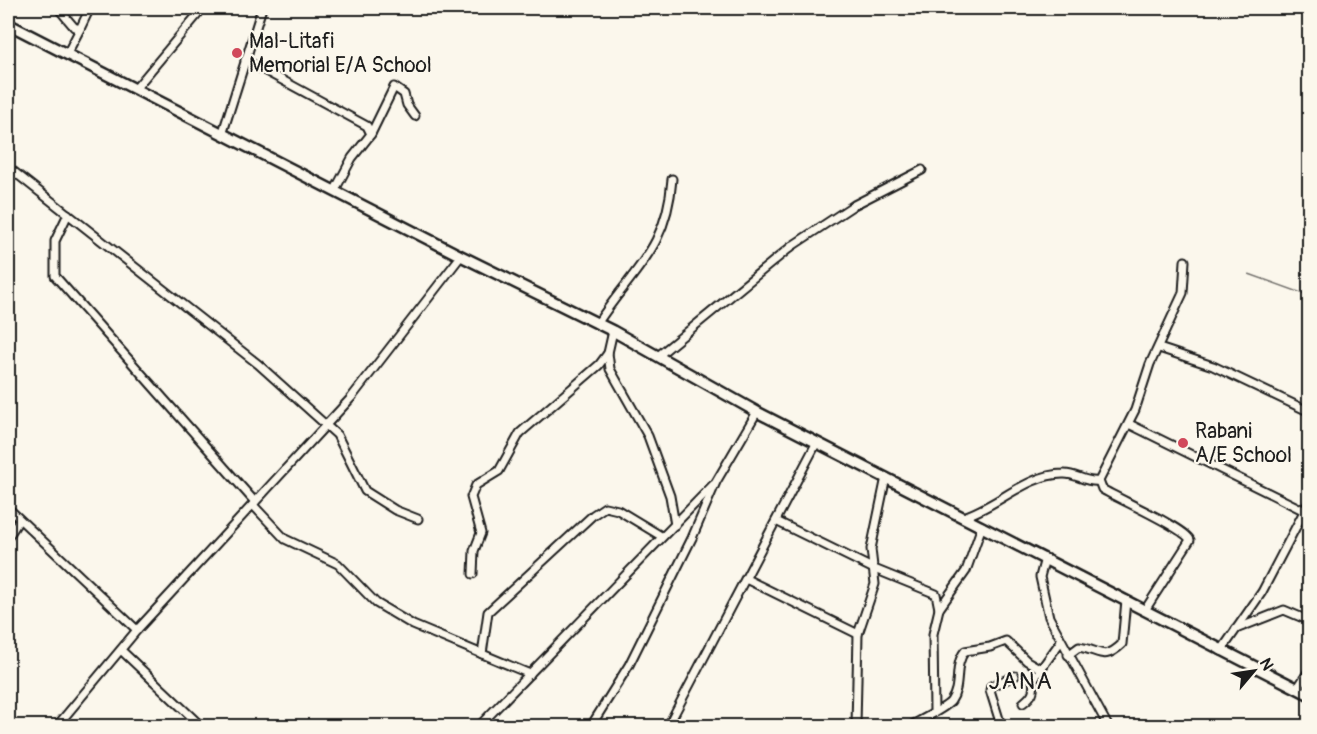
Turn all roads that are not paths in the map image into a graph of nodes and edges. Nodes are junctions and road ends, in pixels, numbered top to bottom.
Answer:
1 (58, 8) edge
2 (90, 8) edge
3 (200, 8) edge
4 (262, 8) edge
5 (8, 24) edge
6 (80, 29) junction
7 (67, 54) junction
8 (245, 60) junction
9 (136, 88) junction
10 (415, 116) dead end
11 (223, 132) junction
12 (371, 134) junction
13 (8, 167) edge
14 (922, 170) dead end
15 (672, 179) dead end
16 (335, 190) junction
17 (68, 214) junction
18 (461, 256) junction
19 (1185, 261) dead end
20 (597, 324) junction
21 (613, 331) junction
22 (1159, 348) junction
23 (608, 353) junction
24 (658, 356) junction
25 (757, 412) junction
26 (1310, 412) edge
27 (327, 424) junction
28 (1129, 424) junction
29 (817, 442) junction
30 (886, 477) junction
31 (1099, 481) junction
32 (716, 482) junction
33 (1310, 500) edge
34 (254, 504) junction
35 (8, 508) edge
36 (1305, 512) junction
37 (963, 517) junction
38 (19, 519) junction
39 (418, 519) dead end
40 (776, 521) junction
41 (675, 525) junction
42 (981, 526) junction
43 (8, 537) edge
44 (661, 537) junction
45 (1045, 558) junction
46 (872, 568) junction
47 (473, 574) dead end
48 (746, 579) junction
49 (1126, 600) junction
50 (939, 609) junction
51 (1145, 610) junction
52 (1310, 621) edge
53 (1236, 629) junction
54 (137, 630) junction
55 (858, 634) junction
56 (1061, 641) junction
57 (122, 651) junction
58 (1221, 651) junction
59 (482, 654) junction
60 (1068, 655) junction
61 (1041, 669) junction
62 (1310, 669) edge
63 (530, 674) junction
64 (1015, 676) dead end
65 (1298, 689) junction
66 (1310, 695) edge
67 (1023, 703) dead end
68 (933, 712) junction
69 (57, 726) edge
70 (201, 726) edge
71 (479, 726) edge
72 (591, 726) edge
73 (668, 726) edge
74 (856, 726) edge
75 (883, 726) edge
76 (893, 726) edge
77 (910, 726) edge
78 (996, 726) edge
79 (1108, 726) edge

1 - 6 street
2 - 6 street
3 - 9 street
4 - 8 street
5 - 7 main road
6 - 7 street
7 - 9 main road
8 - 11 street
8 - 12 street
9 - 11 main road
10 - 12 street
11 - 16 main road
12 - 16 street
13 - 17 street
14 - 24 street
15 - 20 street
16 - 18 main road
17 - 27 street
17 - 34 street
18 - 20 main road
18 - 27 street
19 - 22 street
20 - 21 main road
21 - 23 street
21 - 24 main road
22 - 26 street
22 - 28 street
23 - 41 street
23 - 47 street
24 - 25 main road
25 - 29 main road
25 - 32 street
27 - 34 street
27 - 39 street
28 - 31 street
28 - 36 street
29 - 30 main road
29 - 40 street
30 - 37 main road
30 - 46 street
31 - 37 street
31 - 51 street
32 - 41 street
32 - 72 street
33 - 36 street
34 - 54 street
34 - 59 street
35 - 38 street
36 - 53 street
37 - 42 main road
38 - 43 street
38 - 54 street
40 - 46 street
40 - 48 street
41 - 44 street
42 - 45 main road
42 - 50 street
44 - 59 street
44 - 63 street
45 - 49 main road
45 - 56 street
46 - 50 street
46 - 55 street
48 - 55 street
48 - 73 street
49 - 51 main road
49 - 60 street
50 - 68 street
51 - 58 main road
52 - 53 street
53 - 58 street
54 - 57 street
55 - 74 street
56 - 60 street
56 - 61 street
57 - 69 street
57 - 70 street
58 - 65 main road
59 - 63 street
60 - 79 street
61 - 67 street
61 - 68 street
62 - 65 street
63 - 71 street
64 - 78 street
65 - 66 main road
68 - 77 street
75 - 76 street

